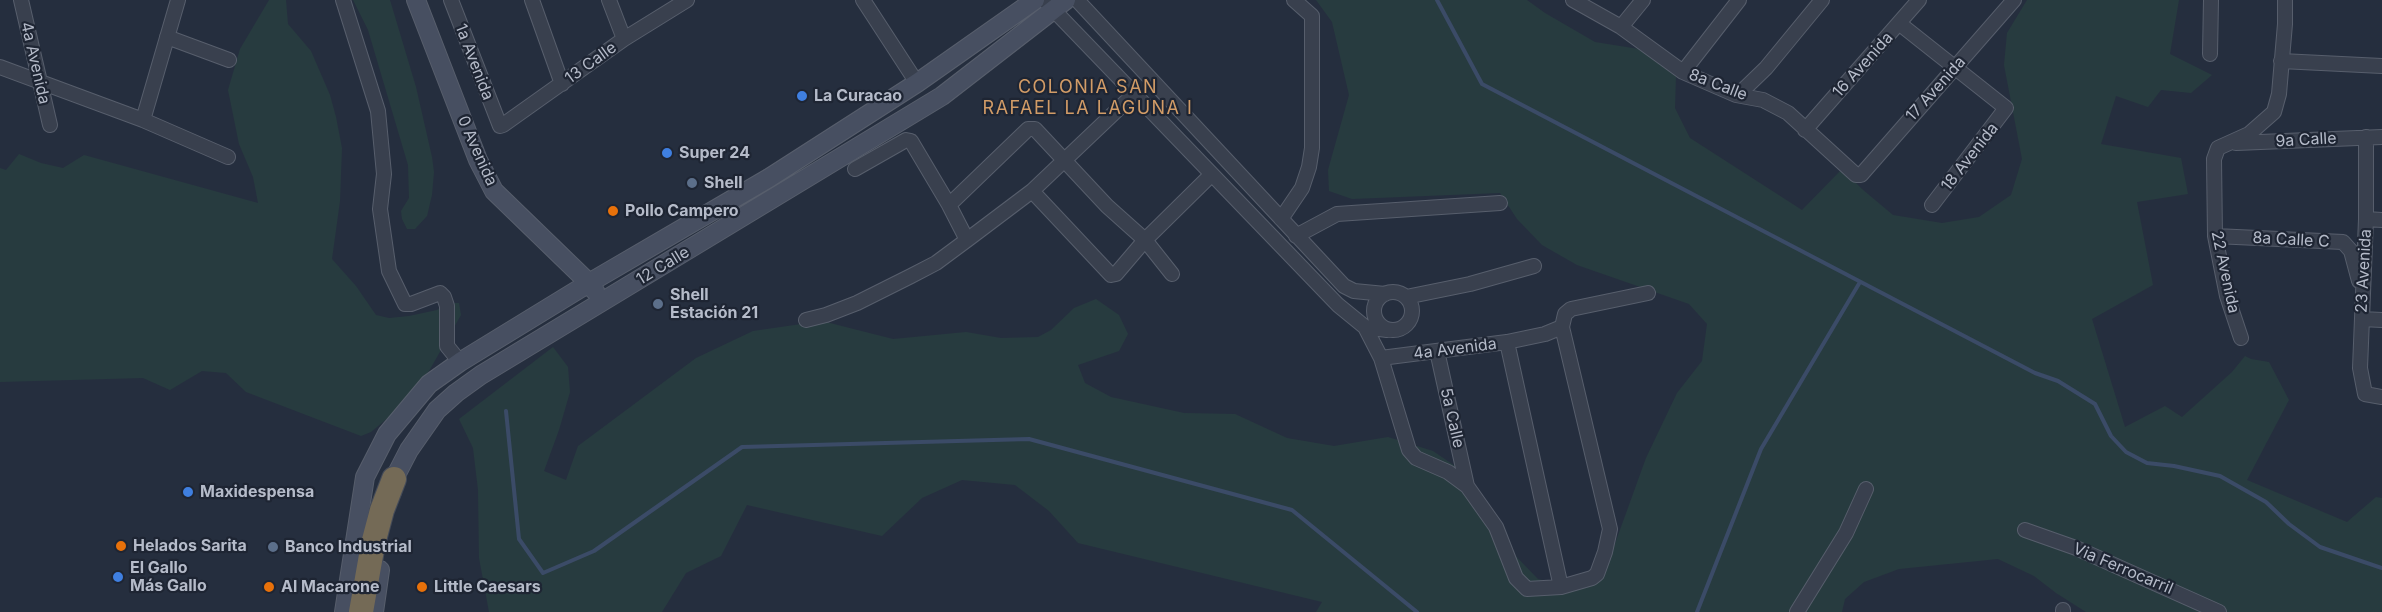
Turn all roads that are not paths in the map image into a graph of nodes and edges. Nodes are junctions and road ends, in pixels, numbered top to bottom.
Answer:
1 (21, 0) edge
2 (178, 0) edge
3 (343, 0) edge
4 (416, 0) edge
5 (451, 0) edge
6 (532, 0) edge
7 (609, 0) edge
8 (687, 0) edge
9 (863, 0) edge
10 (1035, 0) edge
11 (1077, 0) edge
12 (1294, 0) edge
13 (1573, 0) edge
14 (1642, 0) edge
15 (1739, 0) edge
16 (1822, 0) edge
17 (1919, 0) edge
18 (2014, 0) edge
19 (2211, 0) edge
20 (2285, 0) edge
21 (1054, 4) edge
22 (1900, 24) junction
23 (1621, 27) junction
24 (167, 37) junction
25 (624, 39) junction
26 (2210, 54) dead end
27 (229, 60) dead end
28 (2281, 61) junction
29 (2382, 66) edge
30 (0, 67) edge
31 (1956, 69) junction
32 (1683, 72) junction
33 (38, 80) junction
34 (917, 83) junction
35 (562, 84) junction
36 (1133, 95) junction
37 (1738, 95) junction
38 (143, 120) junction
39 (497, 123) joint
40 (50, 125) dead end
41 (1805, 130) junction
42 (2366, 137) junction
43 (2382, 137) edge
44 (2231, 143) junction
45 (228, 157) dead end
46 (1065, 160) junction
47 (855, 169) dead end
48 (1211, 175) junction
49 (1857, 176) joint
50 (1032, 191) junction
51 (1500, 203) dead end
52 (949, 205) junction
53 (1932, 205) dead end
54 (1281, 219) junction
55 (2366, 219) junction
56 (2382, 220) edge
57 (1296, 236) junction
58 (2215, 237) junction
59 (967, 240) junction
60 (1145, 240) junction
61 (1534, 266) dead end
62 (1172, 274) dead end
63 (590, 283) junction
64 (1648, 293) dead end
65 (1384, 294) junction
66 (1406, 297) junction
67 (2362, 297) junction
68 (602, 303) junction
69 (2361, 319) junction
70 (806, 320) dead end
71 (2382, 320) edge
72 (1365, 327) junction
73 (1562, 327) junction
74 (1387, 330) junction
75 (2241, 338) dead end
76 (1507, 342) junction
77 (1437, 351) junction
78 (1381, 358) junction
79 (460, 362) junction
80 (2378, 397) edge
81 (437, 410) junction
82 (372, 460) junction
83 (394, 479) junction
84 (1467, 486) junction
85 (1866, 489) dead end
86 (2025, 530) dead end
87 (1561, 587) junction
88 (344, 612) edge
89 (361, 612) edge
90 (374, 612) edge
91 (1797, 612) edge
92 (2219, 612) edge

1 - 33 street, 4a Avenida
2 - 24 street
3 - 79 street
4 - 63 main road, 0 Avenida
5 - 39 street, 1a Avenida
6 - 35 street
7 - 25 street
8 - 25 street, 13 Calle
9 - 34 street
10 - 34 main road, 12 Calle
11 - 54 street
12 - 54 street
13 - 23 street, 8a Calle
14 - 23 street
15 - 32 street
16 - 37 street
17 - 22 street, 16 Avenida
18 - 31 street, 17 Avenida
19 - 26 street
20 - 28 street
21 - 36 street
21 - 68 main road, 12 Calle
22 - 31 street
22 - 41 street, 16 Avenida
23 - 32 street, 8a Calle
24 - 27 street
24 - 38 street
25 - 35 street, 13 Calle
28 - 29 street
28 - 44 street
30 - 33 street
31 - 49 street, 17 Avenida
31 - 53 street, 18 Avenida
32 - 37 street, 8a Calle
33 - 38 street
33 - 40 street, 4a Avenida
34 - 63 main road, 12 Calle
35 - 39 street, 13 Calle
36 - 46 street
36 - 48 street
37 - 41 street, 8a Calle
38 - 45 street
41 - 49 street, 8a Calle
42 - 43 street, 9a Calle
42 - 44 street, 9a Calle
42 - 55 street, 23 Avenida
44 - 58 street, 22 Avenida
46 - 50 street
46 - 52 street
46 - 60 street
47 - 52 street
48 - 60 street
48 - 72 street
50 - 59 street
50 - 60 street
51 - 57 street
52 - 59 street
54 - 57 street
55 - 56 street
55 - 67 street, 23 Avenida
57 - 65 street
58 - 67 street, 8a Calle C
58 - 75 street, 22 Avenida
59 - 70 street
60 - 62 street
61 - 66 street
63 - 68 main road, 0 Avenida
63 - 79 main road, 12 Calle
64 - 73 street
65 - 66 street
65 - 74 street
66 - 74 street
67 - 69 street, 23 Avenida
68 - 81 main road, 12 Calle
69 - 71 street
69 - 80 street, 23 Avenida
72 - 74 street
72 - 78 street
73 - 76 street, 4a Avenida
73 - 87 street, 5a Calle
76 - 77 street, 4a Avenida
76 - 87 street
77 - 78 street, 4a Avenida
77 - 84 street, 5a Calle
78 - 84 street, 5a Calle
79 - 82 main road, 12 Calle
81 - 82 main road
81 - 83 main road, 12 Calle
82 - 88 main road, 12 Calle
83 - 89 highway
83 - 90 main road, 12 Calle
84 - 87 street, 5a Calle
85 - 91 street
86 - 92 street, Via Ferrocarril

